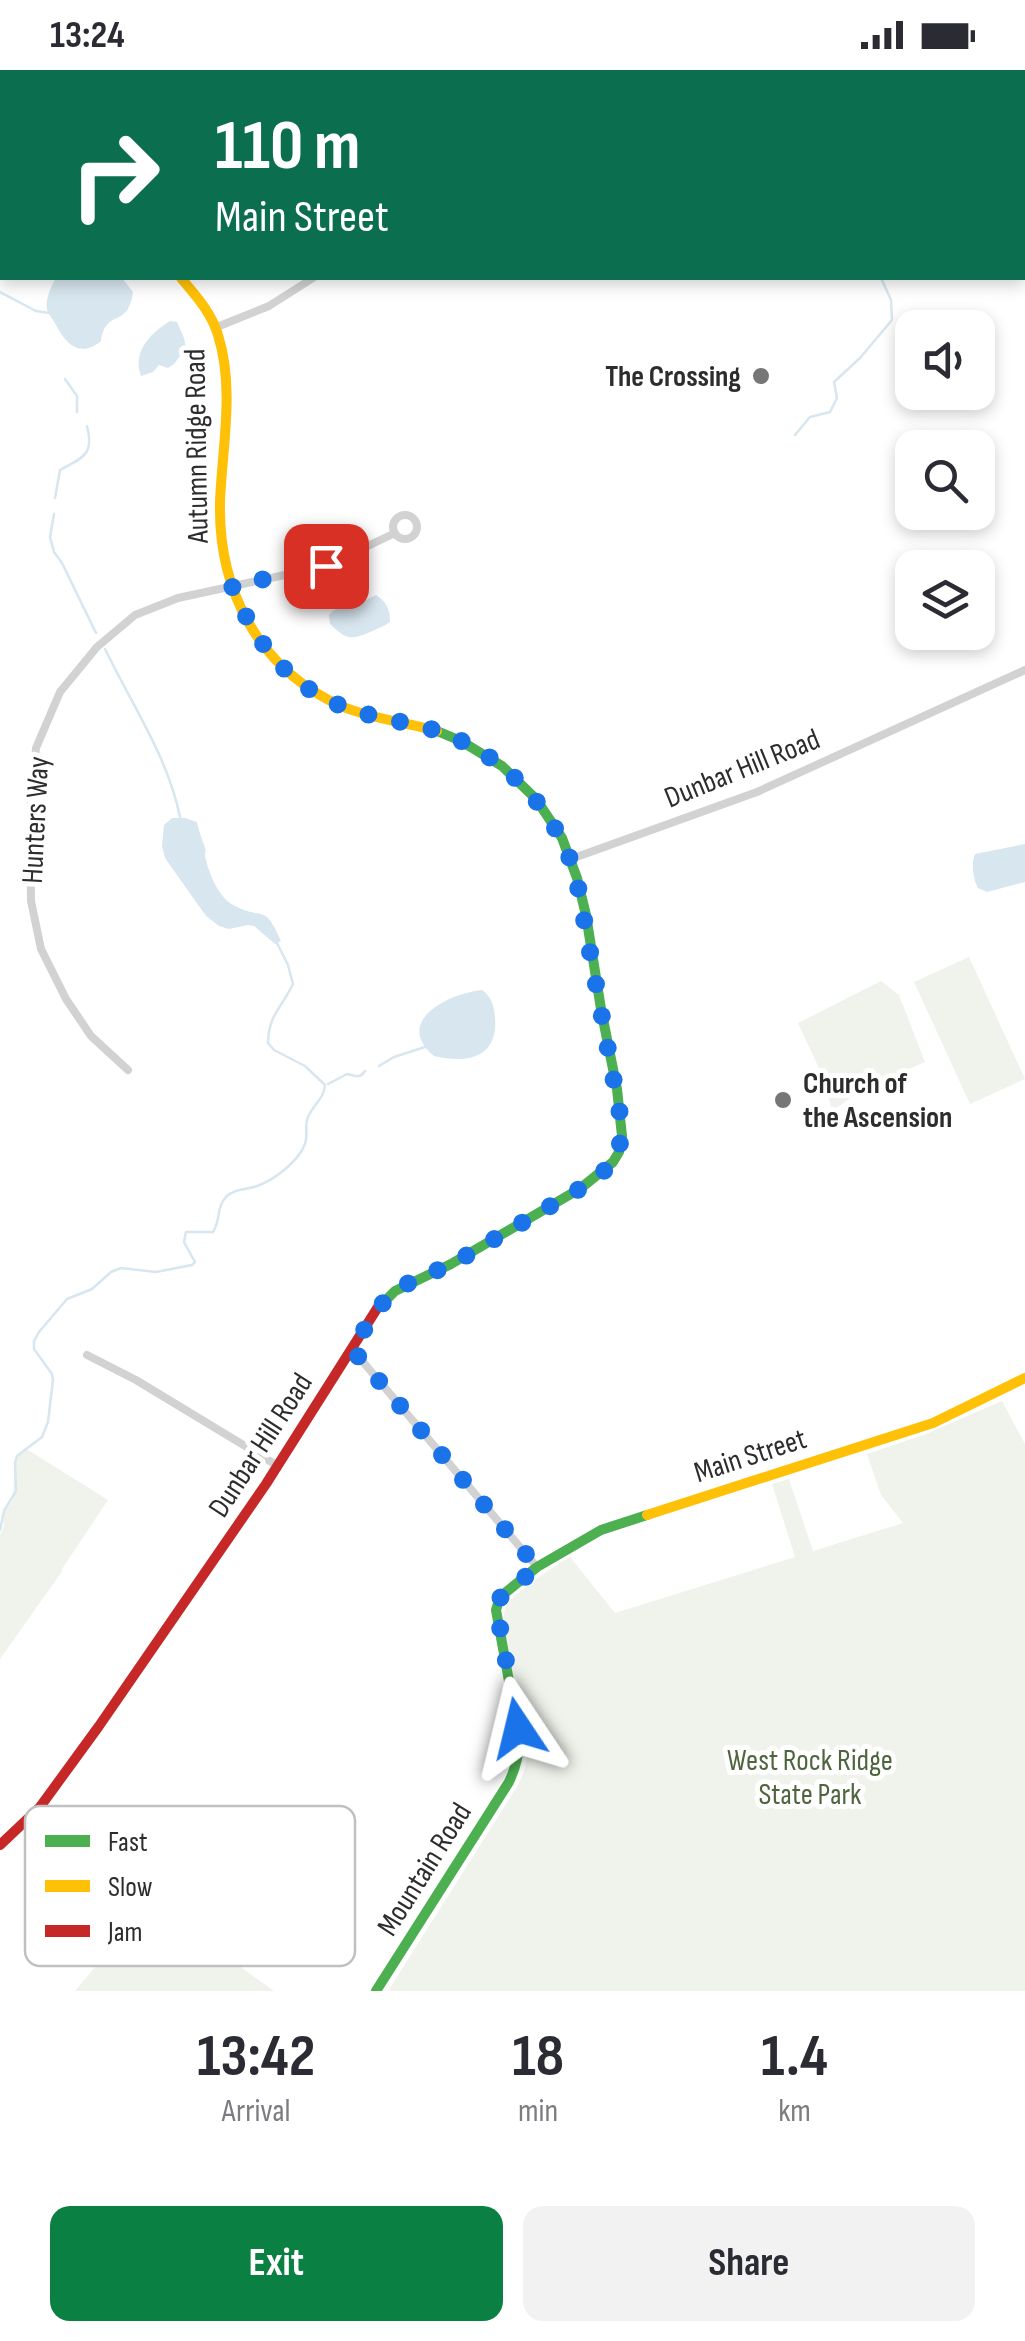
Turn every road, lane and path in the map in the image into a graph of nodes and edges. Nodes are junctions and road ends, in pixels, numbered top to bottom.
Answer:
1 (184, 280) edge
2 (310, 280) edge
3 (217, 326) junction
4 (395, 533) dead end
5 (232, 586) junction
6 (1025, 670) edge
7 (571, 859) junction
8 (128, 1070) dead end
9 (352, 1349) junction
10 (87, 1355) dead end
11 (1025, 1378) edge
12 (278, 1466) junction
13 (537, 1567) junction
14 (500, 1598) joint
15 (40, 1806) edge
16 (25, 1822) edge
17 (0, 1845) edge
18 (376, 1991) edge

1 - 3 street, Autumn Ridge Road
2 - 3 street
3 - 5 street, Autumn Ridge Road
4 - 5 street, Hunters Way
5 - 7 street, Autumn Ridge Road
5 - 8 street, Hunters Way
6 - 7 street, Dunbar Hill Road
7 - 9 street, Dunbar Hill Road
9 - 12 street, Dunbar Hill Road
9 - 13 street
10 - 12 street
11 - 13 street, Main Street
12 - 15 street, Dunbar Hill Road
13 - 14 street, Main Street
14 - 18 street, Mountain Road
16 - 17 street, Dunbar Hill Road

